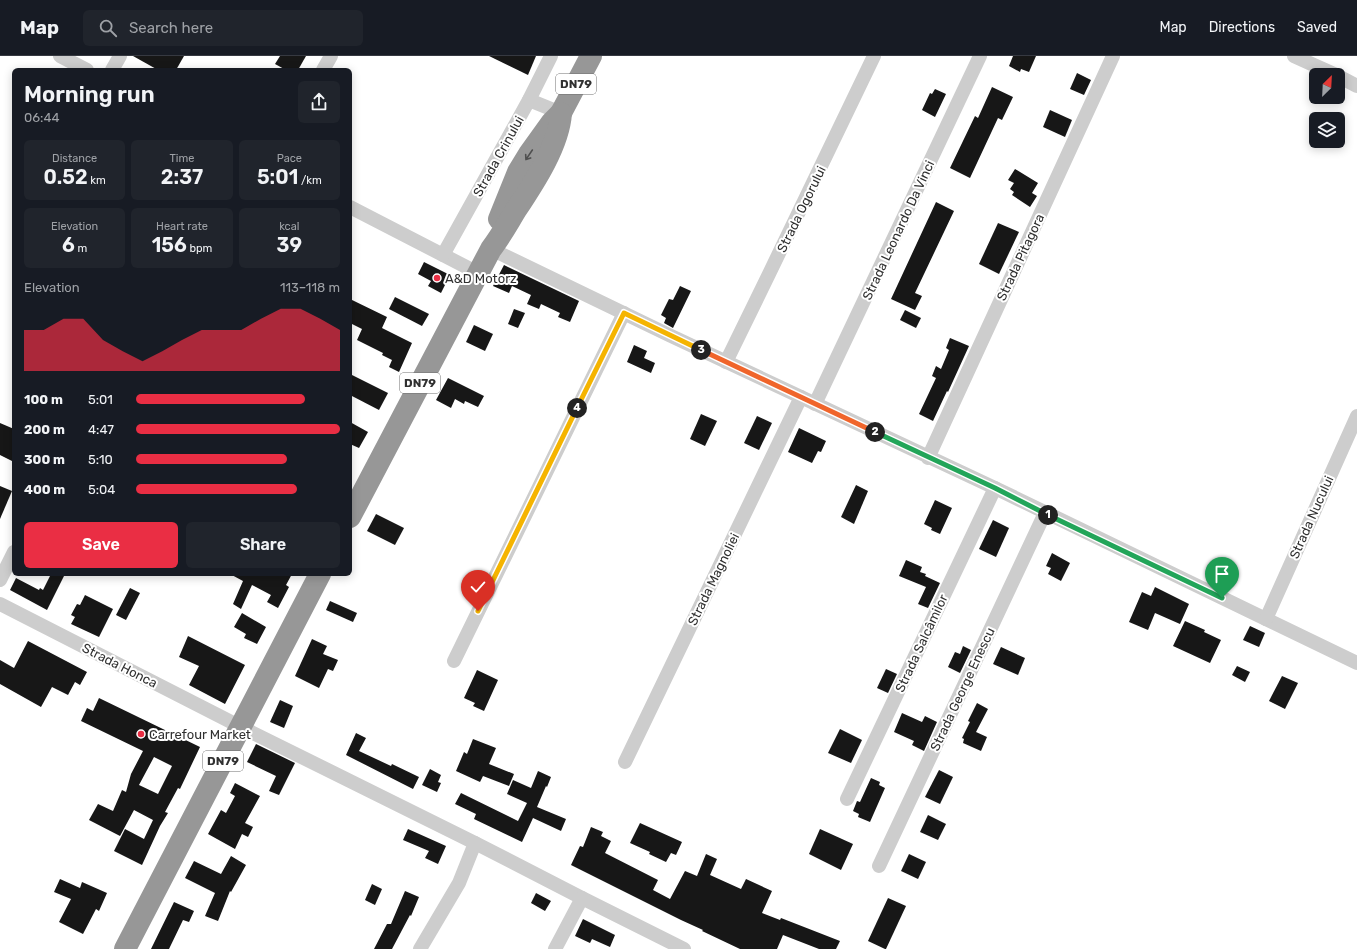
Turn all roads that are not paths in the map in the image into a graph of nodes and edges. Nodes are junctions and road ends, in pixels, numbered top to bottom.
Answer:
1 (60, 56) edge
2 (120, 56) edge
3 (331, 56) edge
4 (551, 56) edge
5 (591, 56) edge
6 (874, 56) edge
7 (980, 56) edge
8 (1112, 56) edge
9 (1294, 56) edge
10 (83, 68) edge
11 (113, 68) edge
12 (324, 68) edge
13 (1320, 68) edge
14 (1345, 80) edge
15 (1357, 86) edge
16 (529, 100) junction
17 (561, 113) junction
18 (352, 208) edge
19 (491, 249) junction
20 (443, 255) junction
21 (478, 273) junction
22 (624, 313) junction
23 (726, 362) junction
24 (801, 397) junction
25 (815, 404) junction
26 (1357, 416) edge
27 (928, 458) junction
28 (995, 488) junction
29 (352, 513) edge
30 (1045, 513) junction
31 (12, 556) edge
32 (319, 576) edge
33 (0, 580) edge
34 (0, 604) edge
35 (1266, 619) junction
36 (454, 661) dead end
37 (1357, 663) edge
38 (241, 727) junction
39 (625, 762) dead end
40 (847, 799) dead end
41 (475, 843) junction
42 (879, 866) dead end
43 (582, 898) junction
44 (125, 949) edge
45 (420, 949) edge
46 (555, 949) edge
47 (684, 949) edge

1 - 10 street
2 - 11 street
3 - 12 street
4 - 16 street, Strada Crinului
5 - 17 highway, DN79
6 - 23 street, Strada Ogorului
7 - 25 street, Strada Leonardo Da Vinci
8 - 27 street, Strada Pitagora
9 - 13 street
14 - 15 street
16 - 17 street
16 - 20 street, Strada Crinului
17 - 19 highway, DN79
18 - 20 street
19 - 21 highway, DN79
19 - 22 street
20 - 21 street
21 - 29 highway, DN79
22 - 23 street
22 - 36 street
23 - 24 street
24 - 25 street
24 - 39 street, Strada Magnoliei
25 - 27 street
26 - 35 street, Strada Nucului
27 - 28 street
28 - 30 street
28 - 40 street, Strada Salcâmilor
30 - 35 street
30 - 42 street, Strada George Enescu
31 - 33 street
32 - 38 highway, DN79
34 - 38 street, Strada Honca
35 - 37 street
38 - 41 street, Strada Honca
38 - 44 highway, DN79
41 - 43 street, Strada Honca
41 - 45 street
43 - 46 street
43 - 47 street, Strada Honca

